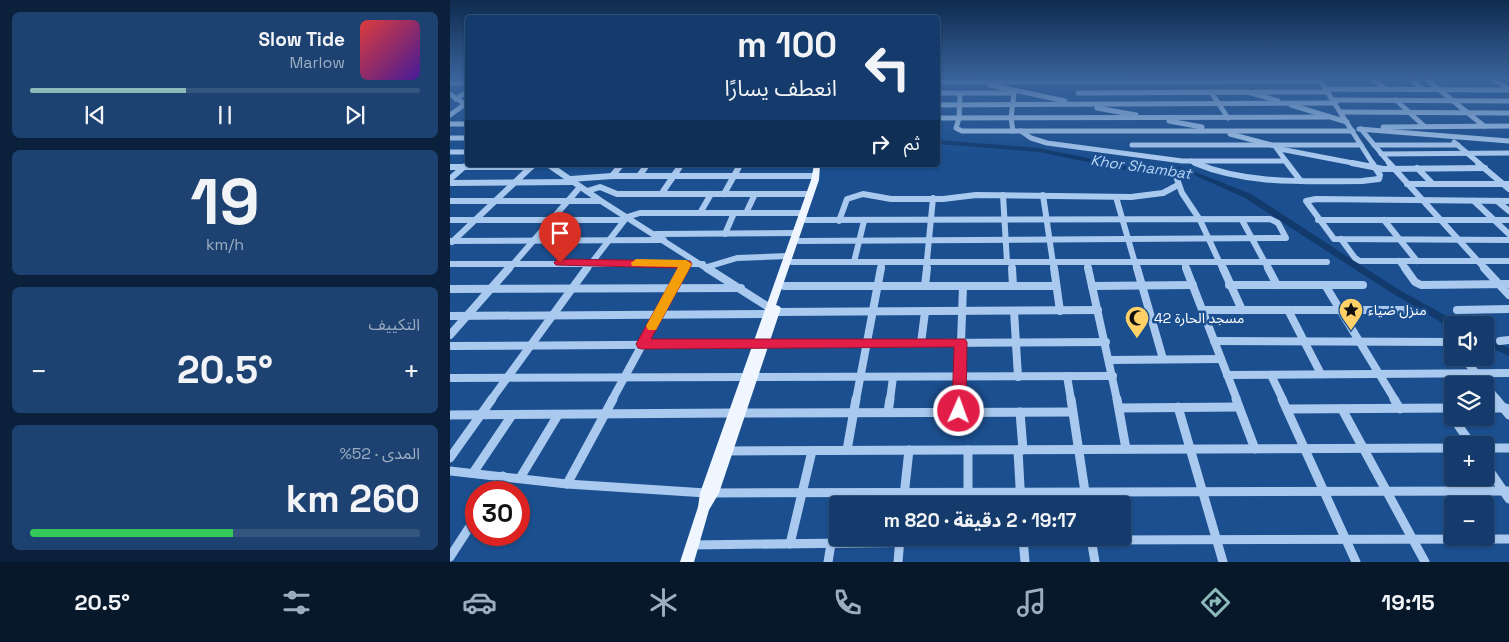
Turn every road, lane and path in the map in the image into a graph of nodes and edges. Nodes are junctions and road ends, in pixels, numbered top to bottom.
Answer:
1 (960, 105) edge
2 (1012, 105) edge
3 (1085, 105) edge
4 (1220, 105) edge
5 (1290, 105) edge
6 (1337, 105) edge
7 (1402, 105) edge
8 (1458, 105) edge
9 (465, 107) edge
10 (1342, 112) junction
11 (1410, 112) junction
12 (452, 113) edge
13 (1468, 113) junction
14 (1509, 113) edge
15 (1328, 117) junction
16 (940, 118) edge
17 (959, 118) junction
18 (1011, 118) junction
19 (1078, 118) junction
20 (1153, 118) junction
21 (1228, 118) junction
22 (1268, 118) junction
23 (1348, 122) junction
24 (450, 124) edge
25 (465, 124) edge
26 (1424, 126) junction
27 (1484, 126) junction
28 (1509, 126) edge
29 (1361, 129) junction
30 (1371, 129) junction
31 (1217, 130) junction
32 (1352, 130) junction
33 (1013, 131) junction
34 (1022, 131) junction
35 (1081, 131) junction
36 (1126, 131) junction
37 (1162, 131) junction
38 (1278, 131) junction
39 (1299, 131) junction
40 (1447, 135) junction
41 (450, 138) edge
42 (465, 138) edge
43 (1509, 142) edge
44 (1132, 145) junction
45 (1168, 145) junction
46 (1203, 145) junction
47 (1361, 145) junction
48 (1374, 145) junction
49 (1432, 145) junction
50 (1458, 145) junction
51 (1310, 146) junction
52 (1276, 147) junction
53 (450, 152) edge
54 (465, 152) edge
55 (1468, 153) junction
56 (1509, 153) edge
57 (1135, 154) junction
58 (1381, 154) junction
59 (1442, 154) junction
60 (1191, 161) junction
61 (1211, 161) junction
62 (1286, 161) junction
63 (465, 166) edge
64 (450, 167) edge
65 (465, 167) edge
66 (531, 167) edge
67 (552, 167) edge
68 (619, 167) edge
69 (646, 167) edge
70 (680, 167) edge
71 (739, 167) edge
72 (817, 167) edge
73 (822, 167) edge
74 (1376, 168) junction
75 (1418, 168) junction
76 (1485, 168) junction
77 (1394, 169) junction
78 (612, 176) junction
79 (639, 176) junction
80 (673, 176) junction
81 (734, 176) junction
82 (816, 176) junction
83 (1176, 176) dead end
84 (1300, 180) junction
85 (450, 181) edge
86 (514, 183) junction
87 (575, 183) junction
88 (1407, 184) junction
89 (1433, 184) junction
90 (1506, 184) edge
91 (1178, 185) junction
92 (1509, 189) edge
93 (588, 191) junction
94 (662, 193) junction
95 (711, 194) junction
96 (724, 194) junction
97 (755, 194) junction
98 (810, 194) junction
99 (1043, 195) junction
100 (1003, 196) junction
101 (1116, 197) junction
102 (933, 198) junction
103 (450, 200) edge
104 (567, 200) junction
105 (601, 200) junction
106 (494, 201) junction
107 (1422, 201) junction
108 (1474, 201) junction
109 (1498, 201) junction
110 (1509, 201) edge
111 (1509, 211) edge
112 (700, 213) junction
113 (734, 213) junction
114 (746, 213) junction
115 (805, 217) junction
116 (625, 219) junction
117 (450, 220) edge
118 (474, 220) junction
119 (549, 220) junction
120 (1005, 220) junction
121 (1200, 220) junction
122 (1242, 220) junction
123 (1318, 220) junction
124 (1384, 220) junction
125 (1440, 220) junction
126 (1494, 220) junction
127 (1509, 220) edge
128 (839, 221) junction
129 (864, 221) junction
130 (930, 221) junction
131 (1046, 221) junction
132 (1122, 221) junction
133 (656, 234) junction
134 (725, 234) junction
135 (1509, 234) edge
136 (797, 237) junction
137 (1341, 239) junction
138 (609, 240) junction
139 (664, 240) junction
140 (1006, 240) junction
141 (1048, 240) junction
142 (1128, 240) junction
143 (1210, 240) junction
144 (1253, 240) junction
145 (1400, 240) junction
146 (1458, 240) junction
147 (1509, 240) edge
148 (531, 241) junction
149 (859, 241) junction
150 (928, 241) junction
151 (451, 242) edge
152 (790, 259) junction
153 (1399, 261) junction
154 (1417, 261) junction
155 (1477, 261) junction
156 (1509, 261) edge
157 (592, 262) junction
158 (854, 262) junction
159 (882, 262) junction
160 (927, 262) junction
161 (1010, 262) junction
162 (1052, 262) junction
163 (1087, 262) junction
164 (1135, 262) junction
165 (1184, 262) junction
166 (1220, 262) junction
167 (1264, 262) junction
168 (1327, 262) dead end
169 (512, 263) junction
170 (450, 264) edge
171 (686, 264) junction
172 (705, 266) junction
173 (1499, 284) junction
174 (1509, 284) edge
175 (1193, 285) junction
176 (1230, 285) junction
177 (1276, 285) junction
178 (1325, 285) junction
179 (1362, 285) dead end
180 (784, 286) junction
181 (878, 286) junction
182 (925, 286) junction
183 (963, 286) junction
184 (1013, 286) junction
185 (1055, 286) junction
186 (1092, 286) junction
187 (1141, 286) junction
188 (572, 288) junction
189 (673, 288) junction
190 (741, 288) junction
191 (450, 289) edge
192 (489, 289) junction
193 (1509, 295) edge
194 (1509, 309) edge
195 (1060, 310) junction
196 (1098, 310) junction
197 (1203, 310) junction
198 (1242, 310) junction
199 (1288, 310) junction
200 (1340, 310) junction
201 (1408, 310) dead end
202 (1457, 310) dead end
203 (771, 311) junction
204 (873, 312) junction
205 (925, 312) junction
206 (962, 312) junction
207 (1014, 312) junction
208 (450, 316) edge
209 (466, 316) junction
210 (553, 316) junction
211 (658, 316) junction
212 (450, 334) edge
213 (1214, 340) junction
214 (1304, 341) junction
215 (1358, 341) junction
216 (868, 342) junction
217 (961, 342) junction
218 (1016, 342) junction
219 (1106, 342) junction
220 (1444, 342) edge
221 (761, 343) junction
222 (921, 343) junction
223 (642, 344) junction
224 (531, 345) junction
225 (450, 346) edge
226 (1221, 359) junction
227 (1110, 360) junction
228 (1163, 360) junction
229 (1470, 366) edge
230 (1476, 373) junction
231 (1509, 373) edge
232 (1321, 374) junction
233 (1379, 374) junction
234 (1227, 375) junction
235 (1271, 375) junction
236 (861, 376) junction
237 (960, 376) junction
238 (1068, 376) junction
239 (1113, 376) junction
240 (624, 377) junction
241 (749, 377) junction
242 (893, 377) junction
243 (1018, 377) junction
244 (450, 378) edge
245 (508, 378) junction
246 (1178, 407) junction
247 (1239, 407) junction
248 (1120, 408) junction
249 (1287, 409) junction
250 (1342, 409) junction
251 (1400, 409) junction
252 (1494, 409) edge
253 (1507, 410) edge
254 (959, 411) junction
255 (888, 412) junction
256 (1020, 412) junction
257 (1072, 412) junction
258 (1444, 412) edge
259 (737, 413) junction
260 (854, 413) junction
261 (604, 414) junction
262 (450, 415) edge
263 (481, 415) junction
264 (512, 415) junction
265 (558, 415) junction
266 (1444, 448) edge
267 (1494, 448) edge
268 (1509, 448) edge
269 (1078, 449) junction
270 (1126, 449) junction
271 (1190, 449) junction
272 (1255, 449) junction
273 (1304, 449) junction
274 (1363, 449) junction
275 (812, 450) junction
276 (847, 450) junction
277 (910, 450) junction
278 (968, 450) junction
279 (1020, 450) junction
280 (727, 451) junction
281 (450, 458) edge
282 (450, 470) edge
283 (472, 474) junction
284 (503, 476) junction
285 (1494, 476) edge
286 (520, 478) junction
287 (500, 481) edge
288 (567, 484) junction
289 (968, 492) junction
290 (1021, 492) junction
291 (1085, 492) junction
292 (1203, 492) junction
293 (1324, 492) junction
294 (1387, 492) junction
295 (709, 493) junction
296 (802, 493) junction
297 (905, 493) junction
298 (1507, 494) edge
299 (904, 496) edge
300 (1021, 496) edge
301 (1086, 496) edge
302 (704, 507) joint
303 (465, 534) edge
304 (1131, 539) edge
305 (1217, 540) junction
306 (1346, 540) junction
307 (1413, 540) junction
308 (1509, 540) edge
309 (790, 544) junction
310 (829, 544) edge
311 (692, 545) junction
312 (831, 546) edge
313 (899, 546) edge
314 (1024, 546) edge
315 (1093, 546) edge
316 (450, 557) edge
317 (687, 562) edge
318 (828, 562) edge
319 (898, 562) edge
320 (1025, 562) edge
321 (1095, 562) edge
322 (1223, 562) edge
323 (1356, 562) edge
324 (1425, 562) edge

1 - 17 street
2 - 18 street
3 - 20 street
4 - 21 street
5 - 15 street
6 - 10 street
7 - 11 street
8 - 13 street
9 - 12 street
10 - 11 street
10 - 23 street
11 - 13 street
11 - 26 street
13 - 14 street
13 - 27 street
15 - 22 street
15 - 23 street
16 - 17 street
17 - 18 street
17 - 33 street
18 - 19 street
18 - 33 street
19 - 20 street
19 - 35 street
20 - 21 street
20 - 31 street
21 - 22 street
22 - 38 street
23 - 32 street
24 - 25 street
26 - 27 street
26 - 30 street
27 - 28 street
29 - 30 street
29 - 32 street
29 - 48 street
30 - 40 street
31 - 37 street
31 - 38 street
31 - 52 street
32 - 39 street
32 - 47 street
33 - 34 street
34 - 35 street
34 - 57 street
35 - 36 street
36 - 37 street
36 - 44 street
37 - 45 street
38 - 39 street
39 - 51 street
40 - 43 street
40 - 50 street
41 - 42 street
44 - 45 street
44 - 57 street
45 - 46 street
46 - 52 street
46 - 61 street
47 - 51 street
47 - 74 street
48 - 49 street
48 - 58 street
49 - 50 street
49 - 59 street
50 - 55 street
51 - 52 street
52 - 62 street
52 - 74 street
53 - 54 street
55 - 56 street
55 - 59 street
55 - 76 street
57 - 60 street
58 - 59 street
58 - 77 street
60 - 61 street
60 - 84 street
61 - 62 street
62 - 84 street
63 - 64 street
65 - 85 street
66 - 86 street
67 - 87 street
68 - 78 street
69 - 79 street
70 - 80 street
71 - 81 street
72 - 82 main road
73 - 115 main road
74 - 77 street
74 - 84 street
75 - 76 street
75 - 77 street
75 - 89 street
76 - 90 street
77 - 88 street
78 - 79 street
78 - 87 street
79 - 80 street
80 - 81 street
80 - 94 street
81 - 82 street
81 - 96 street
82 - 98 main road
83 - 91 street
85 - 86 street
86 - 87 street
86 - 106 street
87 - 93 street
87 - 104 street
88 - 89 street
88 - 107 street
89 - 90 street
90 - 92 street
91 - 101 street
91 - 121 street
93 - 94 street
93 - 105 street
94 - 95 street
95 - 96 street
95 - 112 street
96 - 97 street
97 - 98 street
97 - 114 street
98 - 115 main road
99 - 100 street
99 - 101 street
99 - 131 street
100 - 102 street
100 - 120 street
101 - 132 street
102 - 128 street
102 - 130 street
103 - 106 street
104 - 105 street
104 - 106 street
104 - 119 street
105 - 116 street
106 - 118 street
107 - 108 street
107 - 123 street
107 - 125 street
108 - 109 street
108 - 126 street
109 - 110 street
109 - 111 street
112 - 113 street
112 - 116 street
113 - 114 street
113 - 134 street
114 - 115 street
115 - 128 street
115 - 136 main road
116 - 119 street
116 - 133 street
116 - 138 street
117 - 118 street
118 - 119 street
118 - 151 street
119 - 148 street
120 - 130 street
120 - 131 street
120 - 140 street
121 - 122 street
121 - 132 street
121 - 143 street
122 - 144 street
122 - 144 street
123 - 124 street
123 - 137 street
124 - 125 street
124 - 145 street
125 - 126 street
125 - 146 street
126 - 127 street
126 - 135 street
128 - 129 street
129 - 130 street
129 - 149 street
130 - 150 street
131 - 132 street
131 - 141 street
132 - 142 street
133 - 134 street
133 - 139 street
134 - 136 street
136 - 149 street
136 - 152 main road
137 - 145 street
137 - 153 street
138 - 139 street
138 - 148 street
138 - 157 street
139 - 172 street
140 - 141 street
140 - 150 street
140 - 161 street
141 - 142 street
141 - 162 street
142 - 143 street
142 - 164 street
143 - 144 street
143 - 166 street
144 - 167 street
145 - 146 street
145 - 154 street
146 - 147 street
146 - 155 street
148 - 151 street
148 - 169 street
149 - 150 street
149 - 158 street
150 - 160 street
152 - 158 street
152 - 172 street
152 - 180 main road
152 - 203 main road
153 - 154 street
153 - 173 street
154 - 155 street
155 - 156 street
155 - 173 street
157 - 169 street
157 - 171 street
157 - 188 street
158 - 159 street
159 - 160 street
159 - 181 street
160 - 161 street
160 - 182 street
161 - 162 street
161 - 184 street
162 - 163 street
162 - 185 street
163 - 164 street
163 - 186 street
164 - 165 street
164 - 187 street
165 - 166 street
165 - 175 street
166 - 167 street
166 - 176 street
167 - 168 street
167 - 177 street
169 - 170 street
169 - 192 street
171 - 172 street
171 - 189 street
172 - 190 street
173 - 174 street
173 - 193 street
175 - 187 street
175 - 197 street
176 - 177 street
176 - 198 street
177 - 178 street
178 - 179 street
178 - 200 street
180 - 181 street
180 - 203 main road
181 - 182 street
181 - 204 street
182 - 183 street
183 - 184 street
183 - 206 street
184 - 185 street
185 - 195 street
186 - 187 street
186 - 196 street
187 - 228 street
188 - 189 street
188 - 192 street
188 - 210 street
189 - 190 street
189 - 211 street
190 - 203 street
191 - 192 street
192 - 209 street
194 - 202 street
195 - 196 street
195 - 207 street
196 - 219 street
197 - 198 street
197 - 213 street
198 - 199 street
199 - 200 street
199 - 214 street
200 - 201 street
200 - 215 street
203 - 204 street
203 - 211 street
203 - 221 main road
204 - 205 street
204 - 216 street
205 - 206 street
205 - 222 street
206 - 207 street
206 - 217 street
207 - 218 street
208 - 209 street
209 - 210 street
209 - 212 street
210 - 211 street
210 - 224 street
211 - 223 street
213 - 214 street
213 - 226 street
214 - 215 street
214 - 232 street
215 - 220 street
215 - 233 street
216 - 221 street
216 - 222 street
216 - 236 street
217 - 218 street
217 - 222 street
217 - 237 street
218 - 219 street
218 - 243 street
219 - 227 street
221 - 223 street
221 - 241 main road
223 - 224 street
223 - 240 street
224 - 225 street
224 - 245 street
226 - 228 street
226 - 234 street
227 - 228 street
227 - 239 street
229 - 230 street
230 - 231 street
230 - 233 street
230 - 253 street
232 - 233 street
232 - 235 street
233 - 251 street
234 - 235 street
234 - 247 street
235 - 249 street
236 - 241 street
236 - 242 street
236 - 260 street
237 - 242 street
237 - 243 street
237 - 254 street
238 - 239 street
238 - 243 street
238 - 257 street
239 - 248 street
240 - 241 street
240 - 245 street
240 - 261 street
241 - 259 main road
242 - 255 street
244 - 245 street
245 - 263 street
246 - 247 street
246 - 248 street
246 - 271 street
247 - 272 street
248 - 270 street
249 - 250 street
249 - 273 street
250 - 251 street
250 - 274 street
251 - 258 street
252 - 253 street
254 - 255 street
254 - 256 street
255 - 260 street
256 - 257 street
256 - 279 street
257 - 269 street
259 - 260 street
259 - 261 street
259 - 280 main road
259 - 295 main road
260 - 276 street
261 - 265 street
261 - 288 street
262 - 263 street
263 - 264 street
263 - 281 street
264 - 265 street
264 - 283 street
265 - 286 street
266 - 274 street
267 - 268 street
269 - 270 street
269 - 279 street
269 - 291 street
270 - 271 street
271 - 272 street
271 - 292 street
272 - 273 street
273 - 274 street
273 - 293 street
274 - 294 street
275 - 276 street
275 - 280 street
275 - 296 street
276 - 277 street
277 - 278 street
277 - 297 street
278 - 279 street
278 - 289 street
279 - 290 street
280 - 295 main road
282 - 283 street
283 - 284 street
284 - 286 street
284 - 287 street
285 - 298 street
286 - 288 street
288 - 295 street
289 - 290 street
289 - 297 street
290 - 291 street
290 - 300 street
291 - 292 street
291 - 301 street
292 - 293 street
292 - 305 street
293 - 294 street
293 - 306 street
294 - 298 street
294 - 307 street
295 - 296 street
295 - 302 main road
296 - 297 street
296 - 309 street
297 - 299 street
302 - 311 main road
303 - 316 street
304 - 305 street
305 - 306 street
305 - 322 street
306 - 307 street
306 - 323 street
307 - 308 street
307 - 324 street
309 - 310 street
309 - 311 street
311 - 317 main road
312 - 318 street
313 - 319 street
314 - 320 street
315 - 321 street

